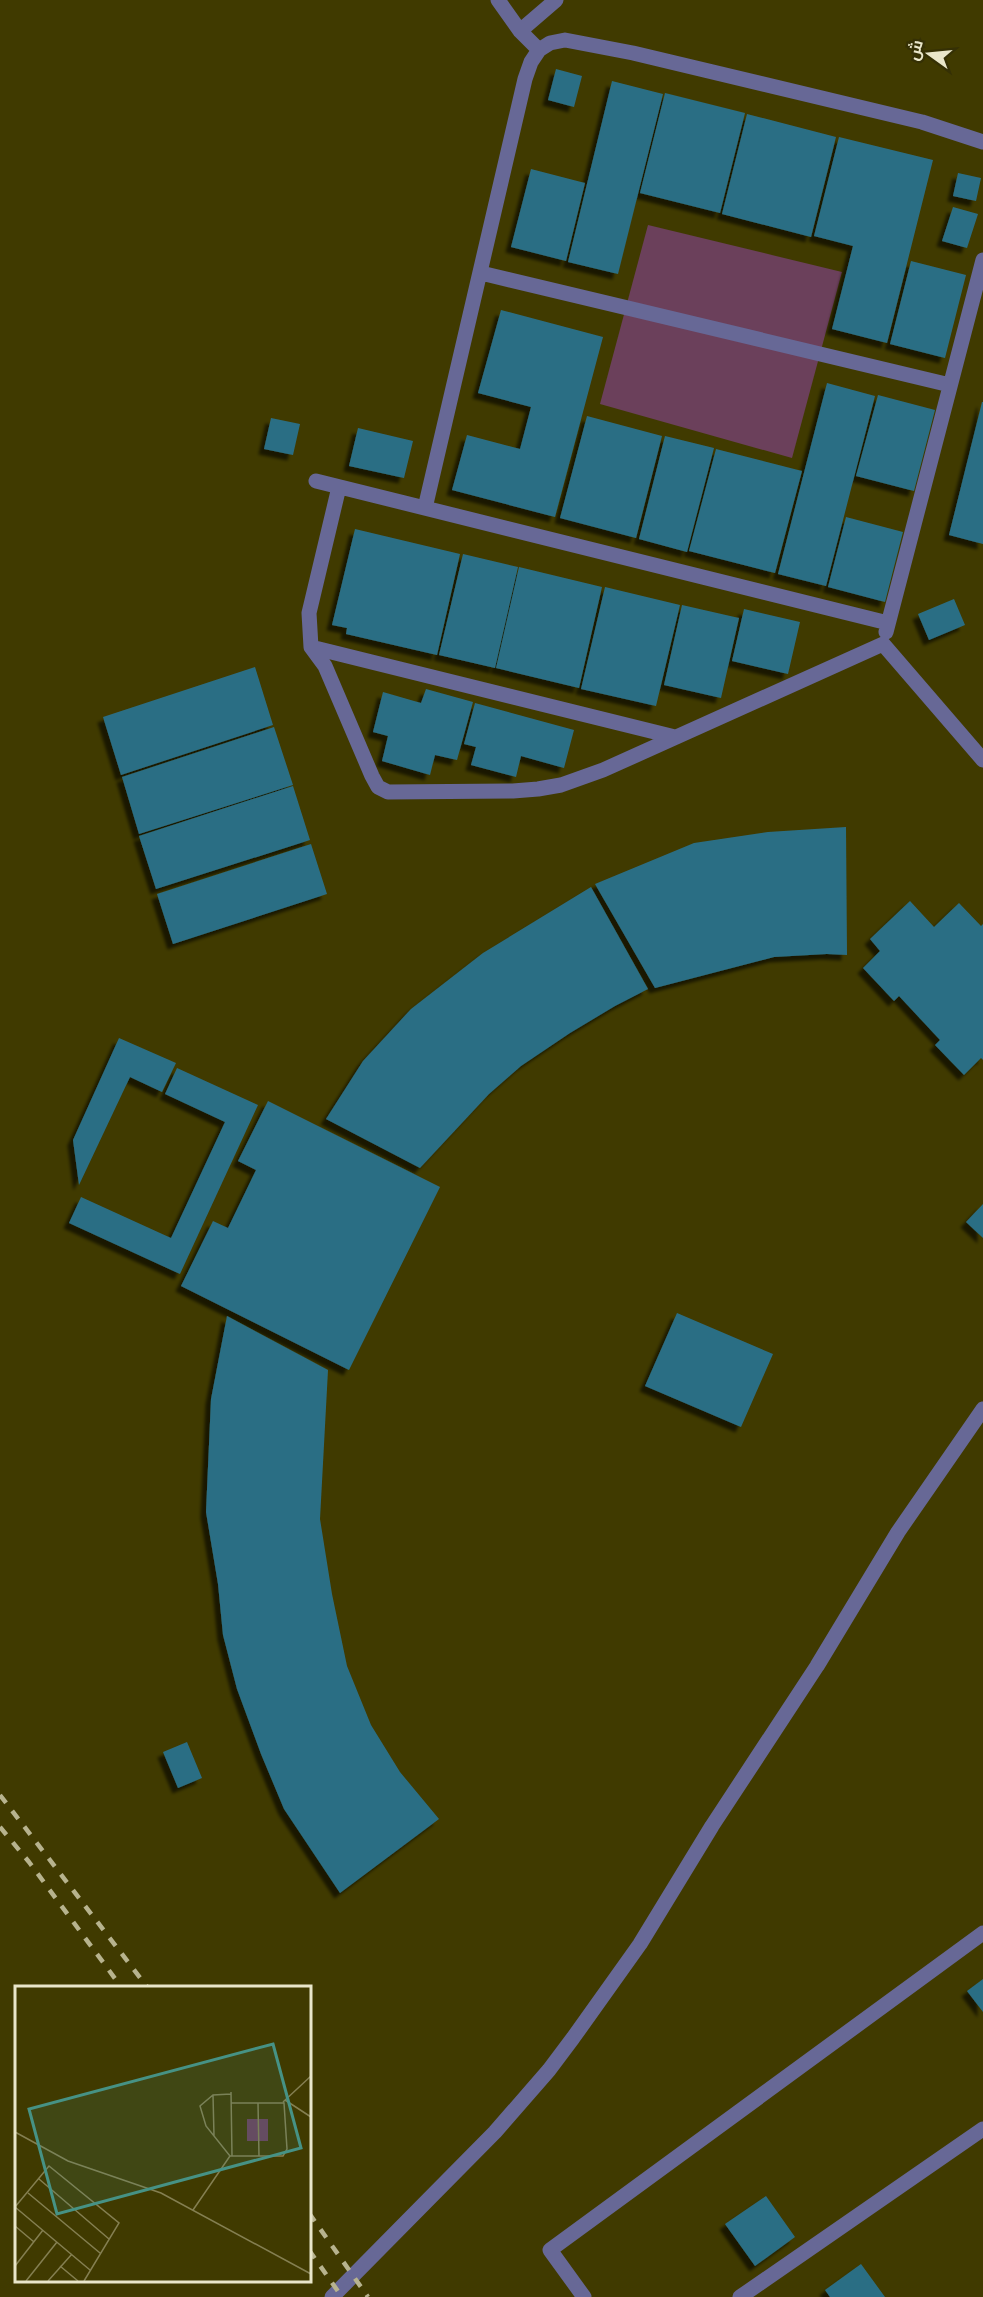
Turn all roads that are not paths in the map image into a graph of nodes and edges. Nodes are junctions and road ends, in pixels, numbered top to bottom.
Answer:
1 (498, 0) edge
2 (556, 0) edge
3 (520, 31) junction
4 (540, 50) junction
5 (983, 142) edge
6 (983, 260) edge
7 (480, 273) junction
8 (950, 385) junction
9 (316, 481) dead end
10 (339, 487) junction
11 (425, 508) junction
12 (888, 623) junction
13 (884, 644) junction
14 (311, 647) junction
15 (675, 737) junction
16 (983, 760) edge
17 (983, 1409) edge
18 (983, 1934) edge
19 (983, 2129) edge
20 (332, 2297) edge
21 (584, 2297) edge
22 (740, 2297) edge

1 - 3 street
2 - 3 street
3 - 4 street
4 - 5 street
4 - 7 street
6 - 8 street
7 - 8 street
7 - 11 street
8 - 12 street
9 - 10 street
10 - 11 street
10 - 14 street
11 - 12 street
12 - 13 street
13 - 15 street
13 - 16 street
14 - 15 street
14 - 15 street
17 - 20 street
18 - 21 street
19 - 22 street

